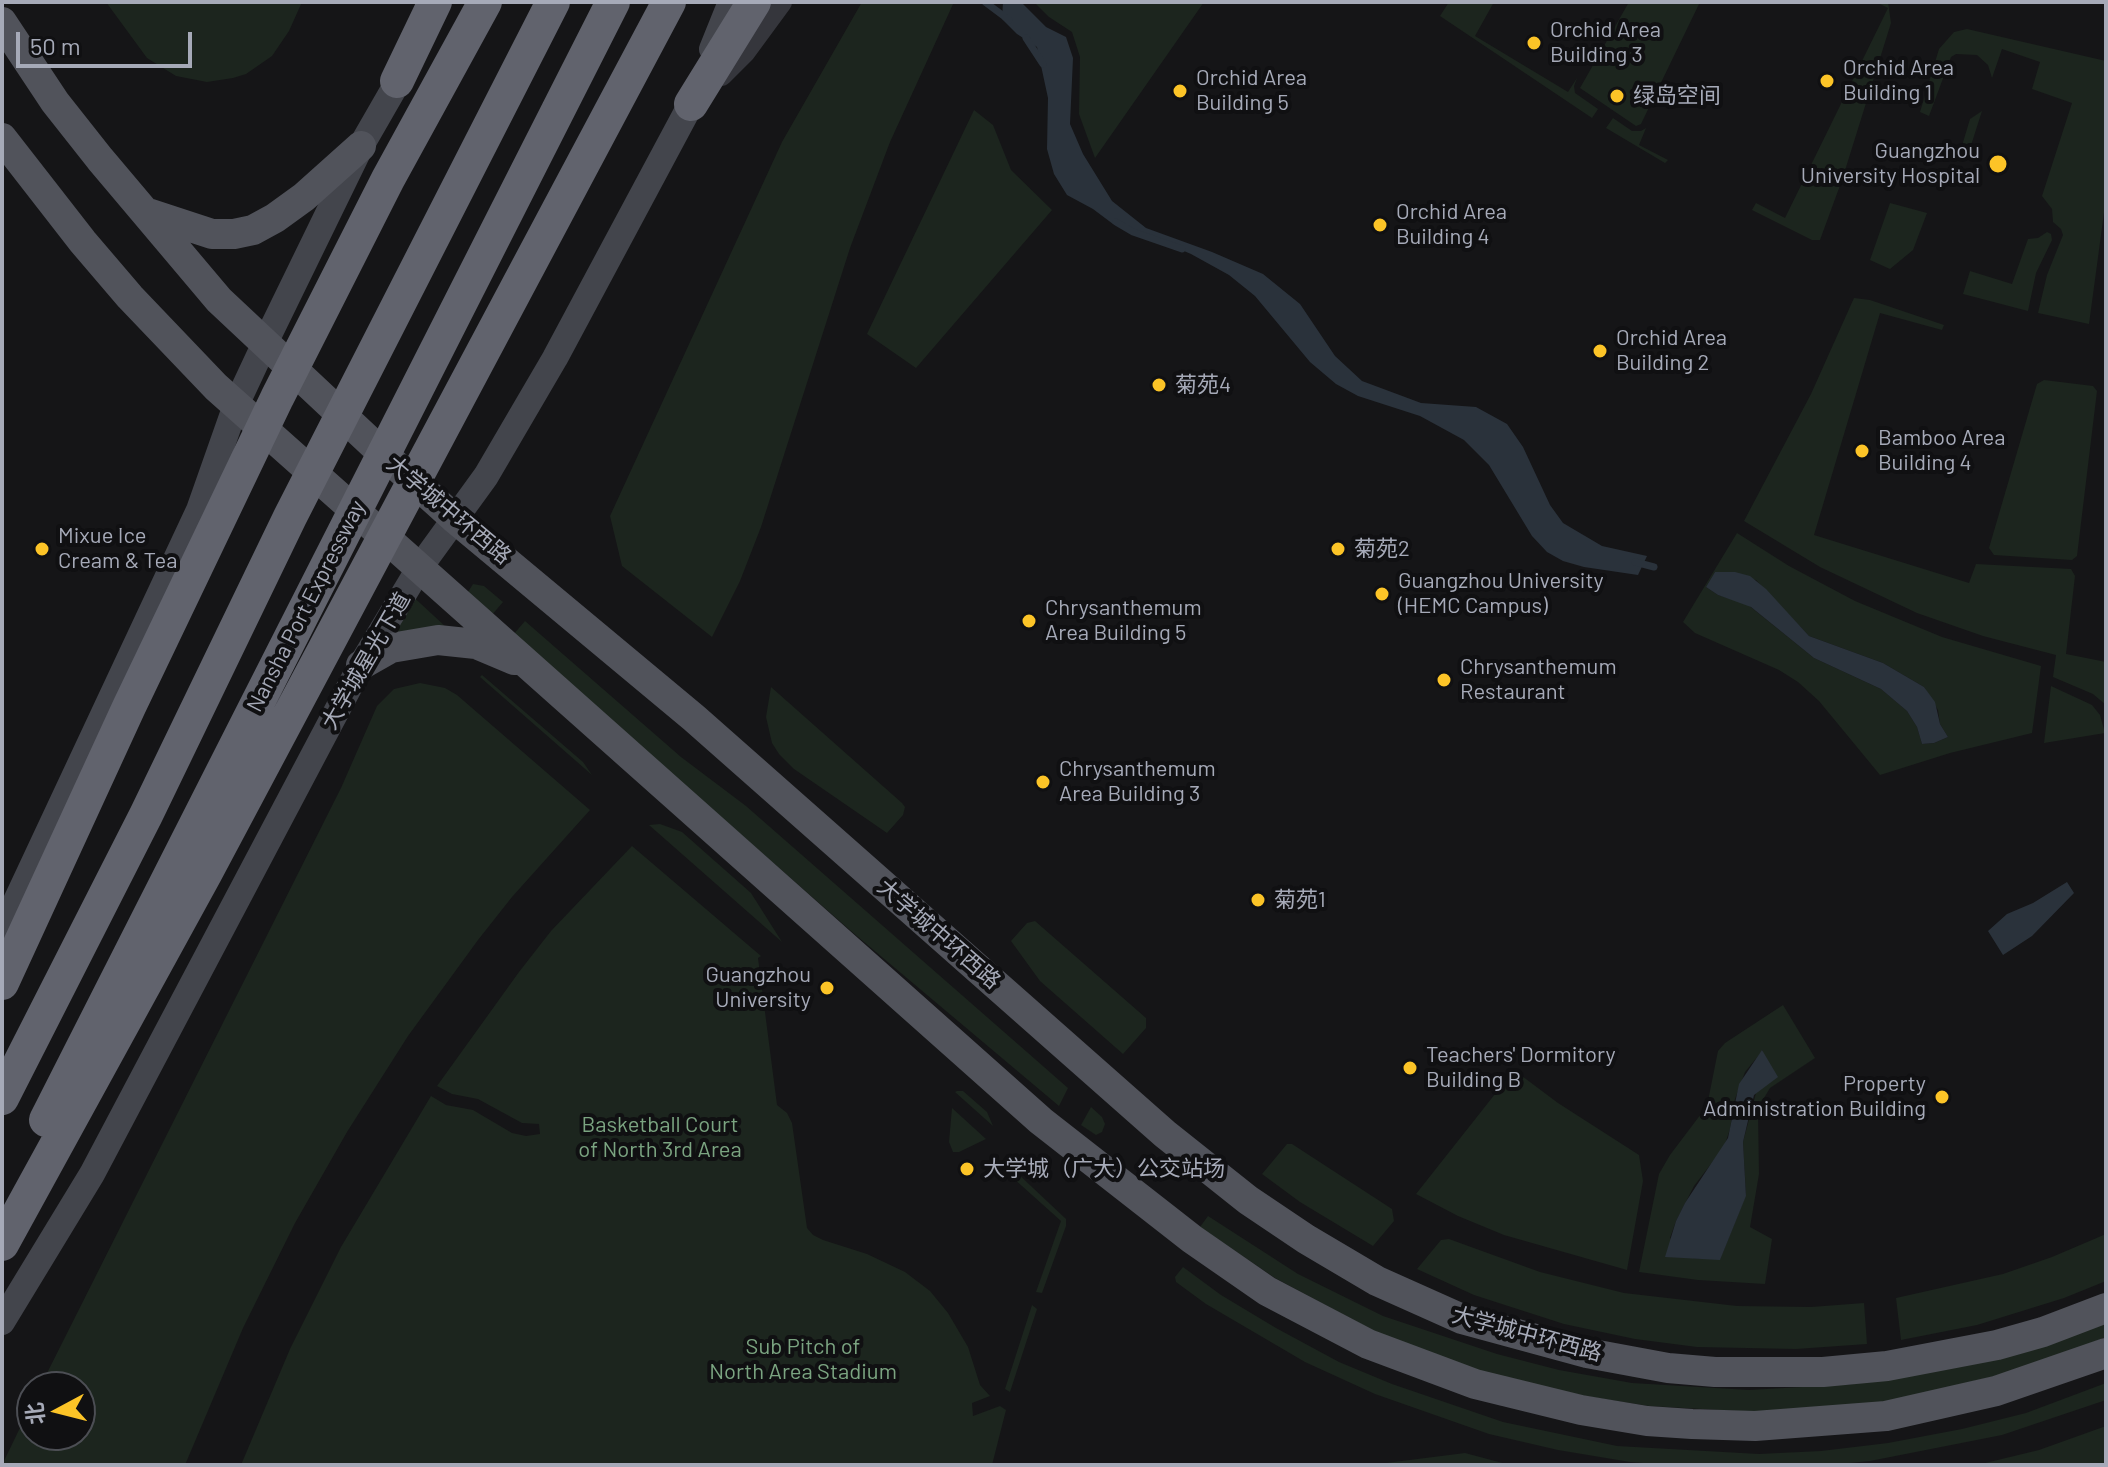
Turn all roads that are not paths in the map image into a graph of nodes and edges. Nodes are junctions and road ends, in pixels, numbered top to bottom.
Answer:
1 (426, 2) edge
2 (435, 2) edge
3 (447, 2) edge
4 (485, 2) edge
5 (553, 2) edge
6 (613, 2) edge
7 (731, 2) edge
8 (754, 2) edge
9 (780, 2) edge
10 (664, 13) edge
11 (2, 22) edge
12 (397, 81) junction
13 (691, 104) junction
14 (2, 138) edge
15 (361, 146) junction
16 (143, 211) junction
17 (265, 343) junction
18 (236, 405) junction
19 (454, 518) junction
20 (420, 567) junction
21 (361, 665) junction
22 (538, 672) junction
23 (2, 931) edge
24 (2, 983) edge
25 (2, 1098) edge
26 (2, 1210) edge
27 (2, 1244) edge
28 (2106, 1308) edge
29 (2, 1322) edge
30 (2106, 1353) edge

1 - 12 street
2 - 12 highway
3 - 12 main road
4 - 24 highway
5 - 25 highway
6 - 26 highway, Nansha Port Expressway
7 - 13 main road, 大学城星光下道
8 - 13 highway
9 - 13 street
10 - 27 highway
11 - 16 main road, 大学城中环西路
12 - 15 main road
13 - 19 main road, 大学城星光下道
14 - 18 main road
15 - 16 main road
15 - 17 main road
16 - 17 main road, 大学城中环西路
17 - 18 main road
17 - 19 main road, 大学城中环西路
18 - 20 main road
18 - 23 main road
19 - 20 main road, 大学城星光下道
19 - 28 main road, 大学城中环西路
20 - 21 main road, 大学城星光下道
20 - 22 main road
21 - 22 main road
21 - 29 main road, 大学城星光下道
22 - 30 main road

